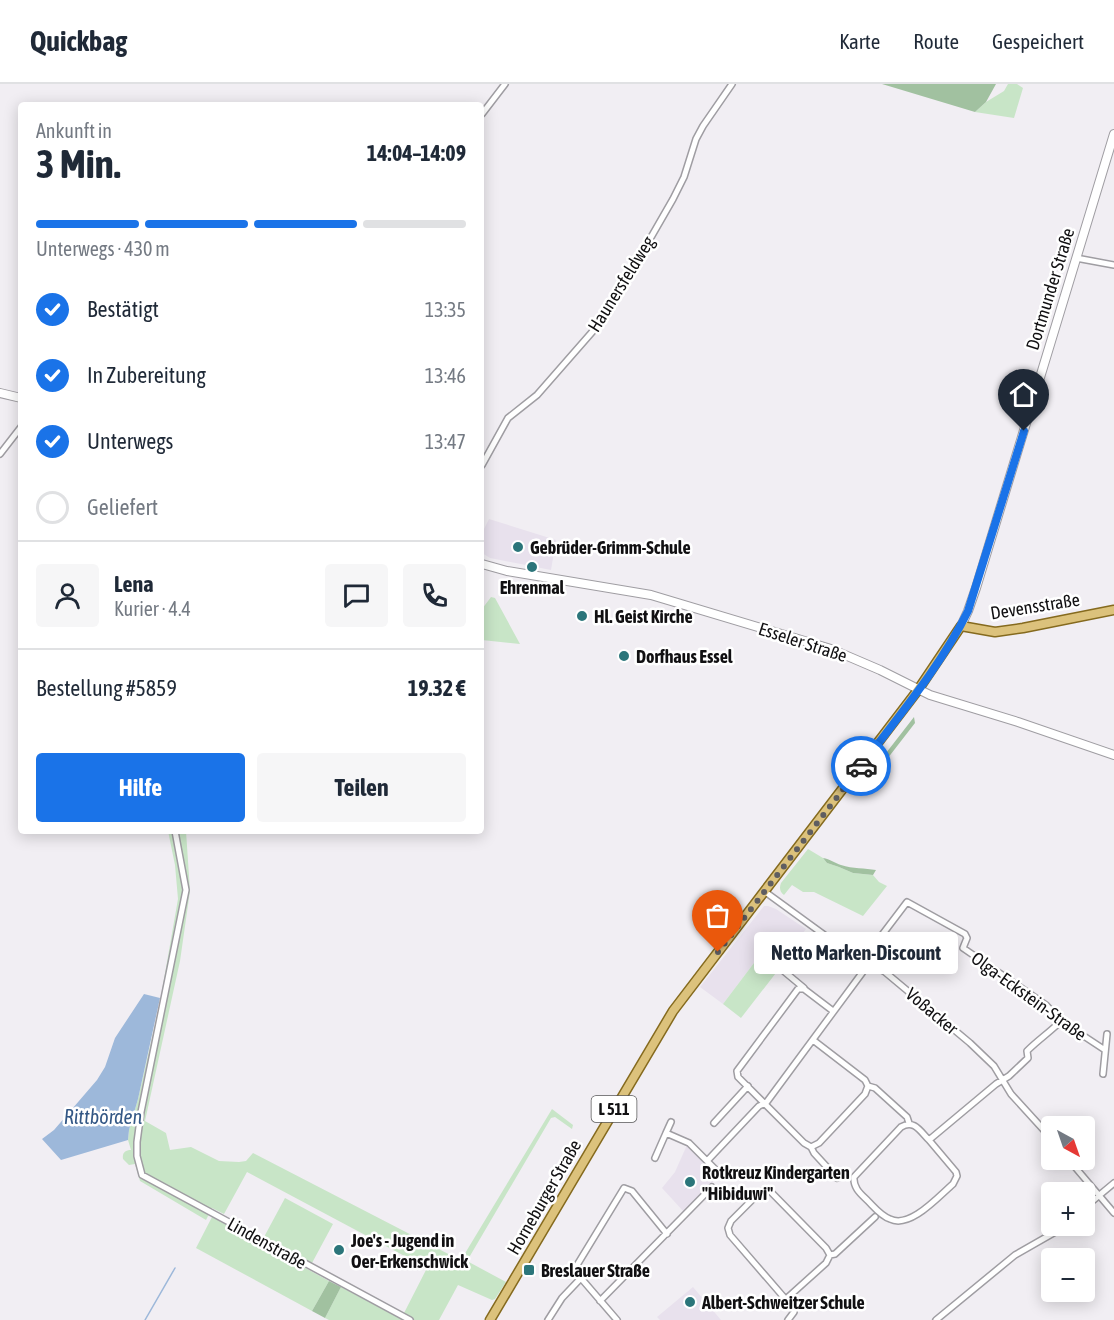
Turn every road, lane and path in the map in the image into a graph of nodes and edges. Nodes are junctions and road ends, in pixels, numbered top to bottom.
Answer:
1 (505, 84) edge
2 (732, 84) edge
3 (484, 111) edge
4 (1114, 134) edge
5 (1076, 258) junction
6 (1114, 265) edge
7 (0, 393) edge
8 (18, 397) edge
9 (18, 432) edge
10 (0, 454) edge
11 (484, 461) edge
12 (484, 565) edge
13 (1114, 609) edge
14 (961, 626) junction
15 (918, 690) junction
16 (1114, 755) edge
17 (857, 771) joint
18 (176, 834) edge
19 (764, 891) junction
20 (867, 963) junction
21 (780, 968) dead end
22 (804, 989) junction
23 (833, 1011) junction
24 (1061, 1021) junction
25 (1107, 1034) dead end
26 (813, 1040) junction
27 (1105, 1050) junction
28 (1103, 1074) dead end
29 (1003, 1080) junction
30 (748, 1086) junction
31 (868, 1086) junction
32 (766, 1104) junction
33 (671, 1122) dead end
34 (714, 1123) dead end
35 (909, 1123) junction
36 (1041, 1127) edge
37 (666, 1133) junction
38 (929, 1140) junction
39 (811, 1147) junction
40 (656, 1158) dead end
41 (707, 1161) junction
42 (1078, 1170) edge
43 (723, 1177) dead end
44 (837, 1178) dead end
45 (1114, 1183) edge
46 (712, 1187) dead end
47 (1099, 1195) junction
48 (1095, 1198) edge
49 (1114, 1213) edge
50 (875, 1218) dead end
51 (667, 1234) junction
52 (1048, 1236) edge
53 (830, 1255) junction
54 (581, 1278) junction
55 (786, 1299) junction
56 (600, 1301) junction
57 (410, 1320) edge
58 (490, 1320) edge
59 (548, 1320) edge
60 (617, 1320) edge
61 (788, 1320) edge
62 (936, 1320) edge

1 - 3 street
2 - 11 street, Haunersfeldweg
4 - 5 main road, Dortmunder Straße
5 - 6 street
5 - 14 main road, Dortmunder Straße
7 - 8 main road
9 - 10 street
12 - 15 main road, Esseler Straße
13 - 14 main road, Devensstraße
14 - 15 main road, Dortmunder Straße / L 511
15 - 16 main road, Esseler Straße
15 - 17 main road, Dortmunder Straße / L 511
17 - 19 main road, Horneburger Straße / L 511
18 - 57 street, Lindenstraße
19 - 20 street, Voßacker
19 - 58 main road, Horneburger Straße / L 511
20 - 23 street
20 - 24 street, Olga-Eckstein-Straße
20 - 29 street, Voßacker
21 - 22 street
22 - 23 street
22 - 30 street
23 - 26 street
24 - 27 street, Olga-Eckstein-Straße
24 - 29 street
25 - 27 street, Olga-Eckstein-Straße
26 - 31 street
26 - 32 street
27 - 28 street, Olga-Eckstein-Straße
29 - 36 street, Voßacker
29 - 38 street
30 - 32 street
30 - 34 street
31 - 35 street
31 - 39 street
32 - 39 street
32 - 41 street
33 - 37 street
35 - 38 street
35 - 38 street
37 - 40 street
37 - 41 street
39 - 44 street
41 - 43 street
42 - 47 street
45 - 47 street
46 - 51 street
47 - 48 street
47 - 49 street
50 - 53 street
51 - 54 street
51 - 56 street
52 - 62 street
53 - 55 street
53 - 55 street
54 - 56 street
54 - 59 street
55 - 61 street
56 - 60 street

